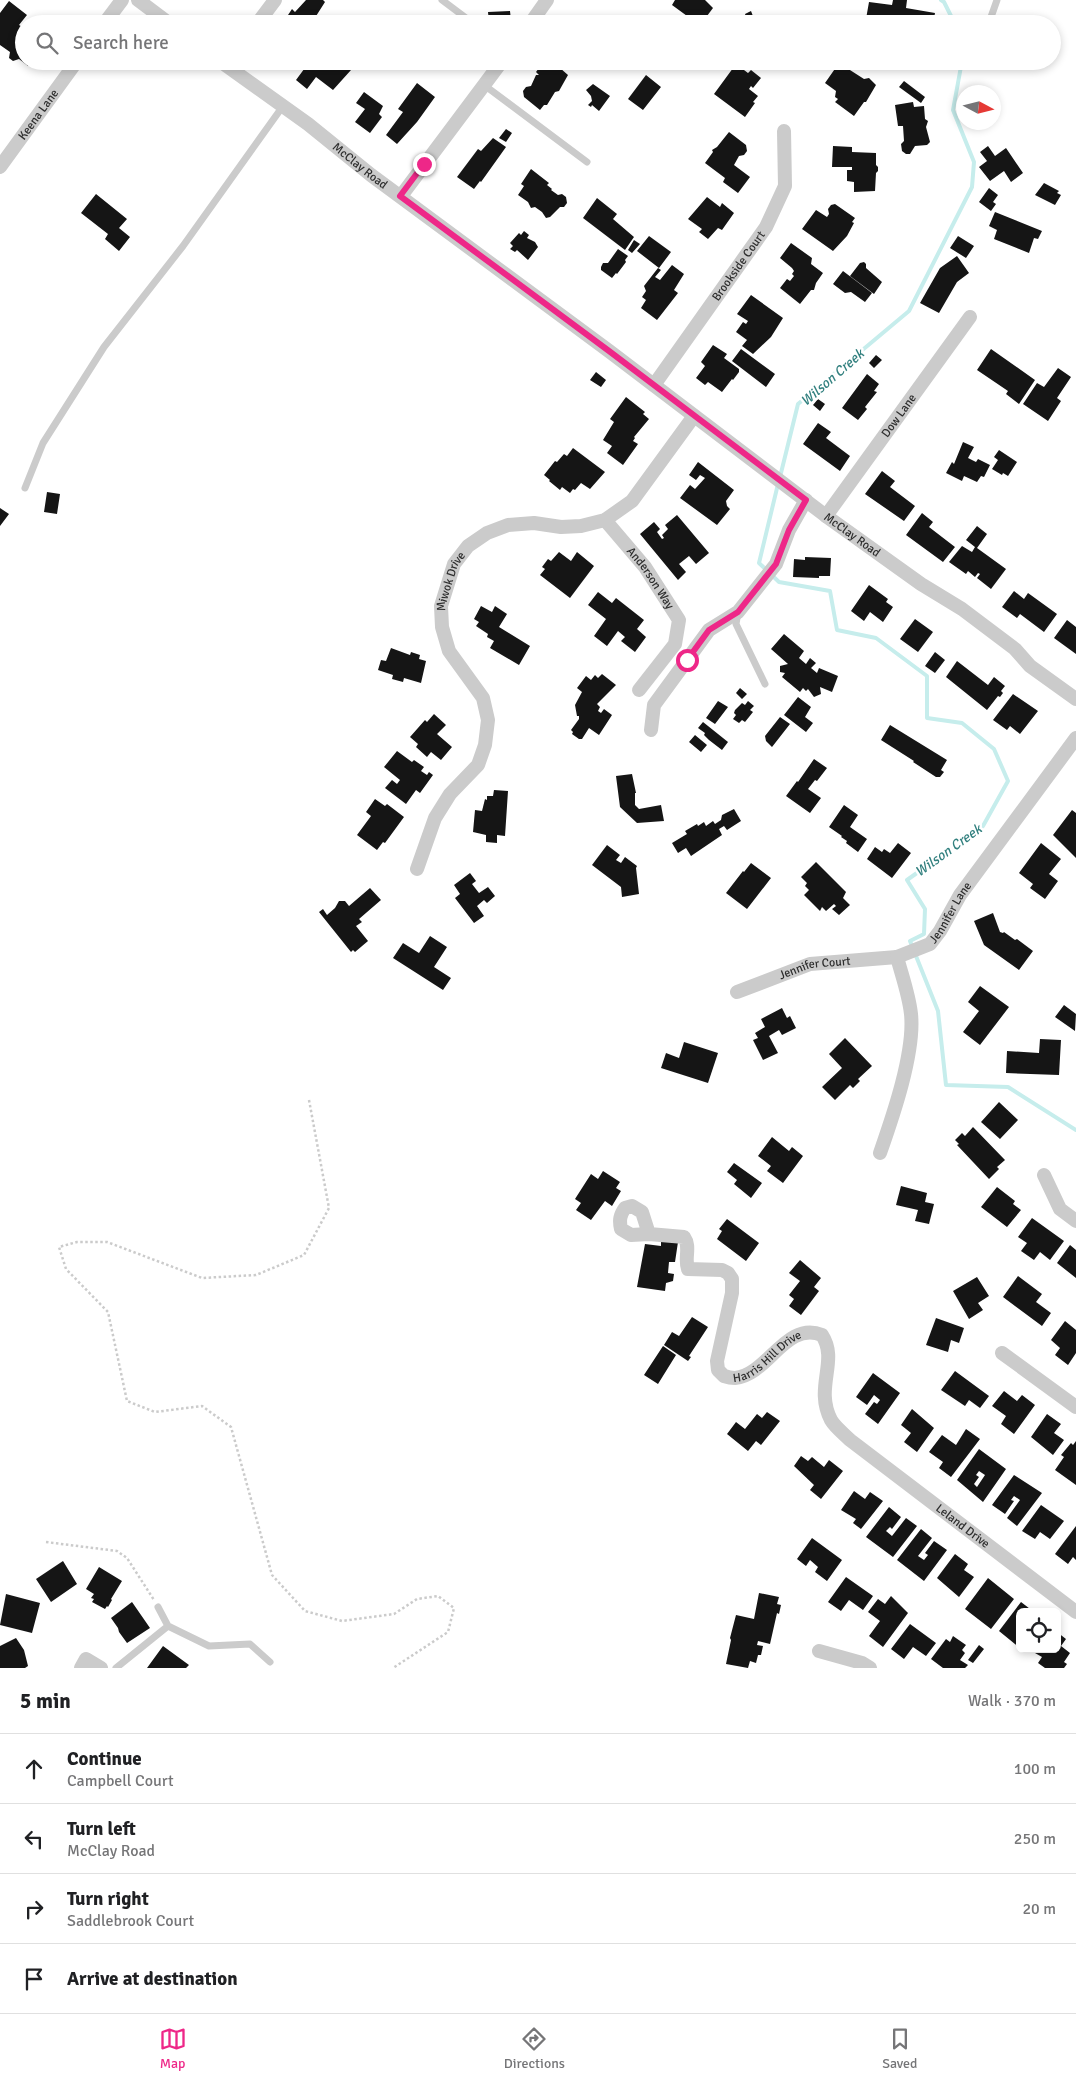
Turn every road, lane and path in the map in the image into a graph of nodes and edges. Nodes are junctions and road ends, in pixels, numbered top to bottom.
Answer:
1 (122, 0) edge
2 (138, 0) edge
3 (274, 0) edge
4 (442, 0) edge
5 (548, 0) edge
6 (997, 0) edge
7 (111, 15) edge
8 (158, 15) edge
9 (263, 15) edge
10 (462, 15) edge
11 (537, 15) edge
12 (992, 15) edge
13 (70, 70) edge
14 (235, 70) edge
15 (495, 70) edge
16 (484, 85) junction
17 (282, 106) junction
18 (784, 131) dead end
19 (587, 162) dead end
20 (0, 167) edge
21 (400, 196) junction
22 (970, 316) dead end
23 (654, 385) junction
24 (694, 416) junction
25 (25, 488) dead end
26 (806, 500) junction
27 (826, 516) junction
28 (605, 520) junction
29 (738, 612) junction
30 (765, 684) dead end
31 (639, 690) dead end
32 (1076, 699) edge
33 (650, 730) dead end
34 (1076, 738) edge
35 (417, 869) dead end
36 (900, 956) junction
37 (737, 992) dead end
38 (309, 1100) dead end
39 (880, 1153) dead end
40 (1044, 1175) dead end
41 (1076, 1221) edge
42 (649, 1234) dead end
43 (1002, 1353) dead end
44 (1076, 1407) edge
45 (850, 1440) joint
46 (46, 1542) dead end
47 (158, 1607) joint
48 (1076, 1612) edge
49 (168, 1626) junction
50 (818, 1651) dead end
51 (270, 1662) dead end
52 (84, 1663) edge
53 (101, 1668) edge
54 (116, 1668) edge
55 (393, 1668) edge
56 (870, 1668) edge

1 - 7 street
2 - 8 street
3 - 9 street
4 - 10 lane
5 - 11 street
6 - 12 lane
13 - 20 street, Keena Lane
14 - 17 street, McClay Road
15 - 16 street
16 - 19 lane
16 - 21 street
17 - 21 street, McClay Road
17 - 25 lane
18 - 23 street, Brookside Court
21 - 23 street, McClay Road
22 - 27 street, Dow Lane
23 - 24 street, McClay Road
24 - 26 street, McClay Road
24 - 28 street, Miwok Drive
26 - 27 street, McClay Road
26 - 29 street
27 - 32 street, McClay Road
28 - 31 street, Anderson Way
28 - 35 street, Miwok Drive
29 - 30 lane
29 - 33 street
34 - 36 street, Jennifer Lane
36 - 37 street, Jennifer Court
36 - 39 street
38 - 55 path
40 - 41 street
42 - 45 street, Harris Hill Drive
43 - 44 street
45 - 48 street, Leland Drive
46 - 47 path
47 - 49 lane
49 - 51 lane
49 - 54 lane
50 - 56 street
52 - 53 street

